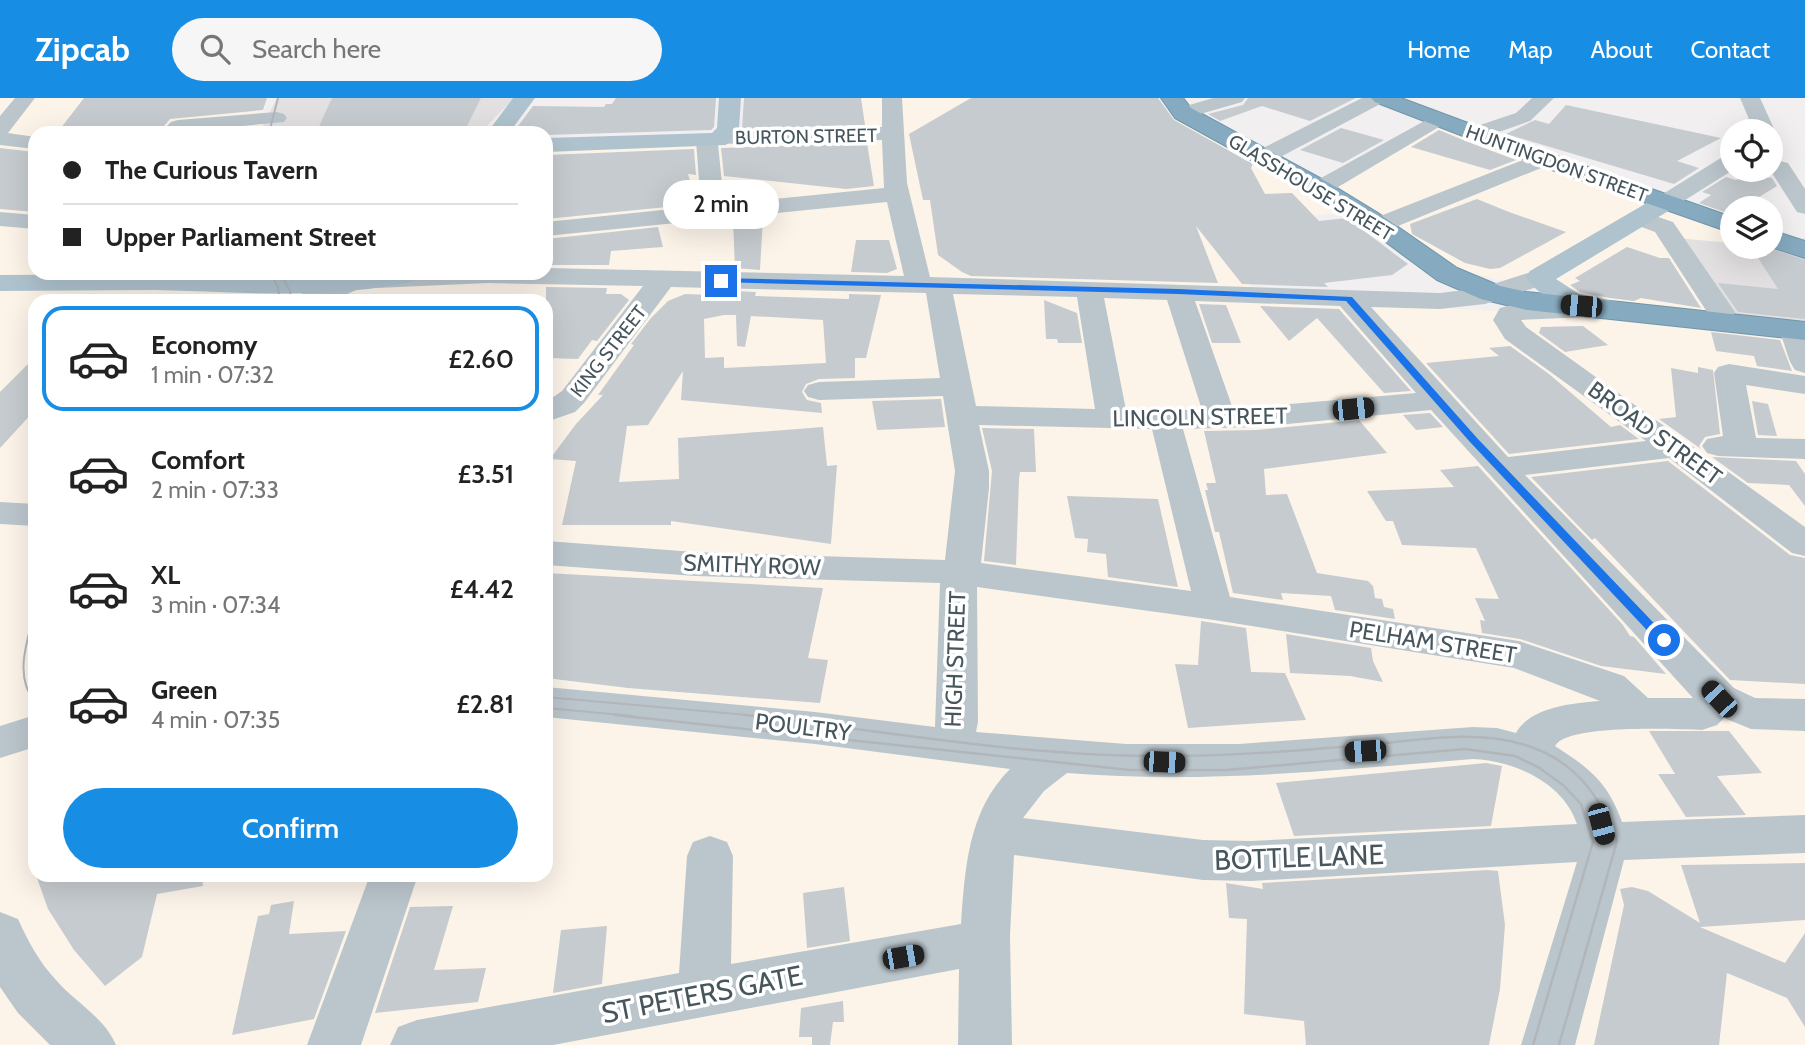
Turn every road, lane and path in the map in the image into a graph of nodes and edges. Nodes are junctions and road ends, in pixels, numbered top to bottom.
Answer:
1 (25, 98) edge
2 (524, 98) edge
3 (730, 98) edge
4 (892, 98) edge
5 (1235, 98) edge
6 (1377, 98) edge
7 (1382, 98) edge
8 (1544, 98) edge
9 (1749, 98) edge
10 (1177, 106) edge
11 (277, 116) edge
12 (1759, 119) edge
13 (1437, 120) junction
14 (178, 126) dead end
15 (503, 126) edge
16 (0, 130) edge
17 (891, 133) junction
18 (1476, 134) junction
19 (0, 139) edge
20 (714, 139) junction
21 (28, 142) edge
22 (553, 145) edge
23 (1263, 156) junction
24 (1543, 159) junction
25 (1783, 167) edge
26 (1720, 168) edge
27 (1320, 188) junction
28 (897, 194) junction
29 (1666, 202) junction
30 (1805, 207) edge
31 (713, 211) junction
32 (1640, 218) junction
33 (0, 219) edge
34 (28, 221) edge
35 (1720, 221) edge
36 (1379, 225) junction
37 (553, 228) edge
38 (1783, 243) edge
39 (1805, 250) edge
40 (553, 276) edge
41 (1540, 277) junction
42 (663, 279) junction
43 (1456, 279) junction
44 (229, 280) edge
45 (373, 280) edge
46 (382, 280) edge
47 (367, 281) junction
48 (156, 282) junction
49 (0, 283) edge
50 (928, 285) junction
51 (1089, 289) junction
52 (1178, 291) junction
53 (1491, 293) junction
54 (274, 294) edge
55 (329, 294) edge
56 (1349, 299) junction
57 (1402, 301) junction
58 (1609, 309) junction
59 (1721, 312) dead end
60 (1798, 331) edge
61 (1805, 364) edge
62 (1738, 373) joint
63 (1805, 385) edge
64 (820, 391) dead end
65 (1437, 400) junction
66 (959, 401) junction
67 (553, 410) edge
68 (1221, 418) junction
69 (1112, 419) junction
70 (1169, 420) junction
71 (1672, 444) junction
72 (1741, 446) junction
73 (1805, 449) edge
74 (1500, 468) junction
75 (0, 513) edge
76 (28, 515) edge
77 (1805, 545) edge
78 (553, 554) edge
79 (959, 572) junction
80 (1212, 593) junction
81 (1719, 699) junction
82 (553, 703) edge
83 (1637, 714) junction
84 (1805, 715) edge
85 (28, 733) edge
86 (0, 741) edge
87 (951, 746) junction
88 (1536, 756) junction
89 (1060, 757) junction
90 (994, 833) junction
91 (1805, 834) edge
92 (1606, 842) junction
93 (710, 856) dead end
94 (392, 882) edge
95 (0, 933) edge
96 (985, 942) junction
97 (705, 995) junction
98 (89, 1045) edge
99 (334, 1045) edge
100 (417, 1045) edge
101 (985, 1045) edge
102 (1548, 1045) edge

1 - 16 street
2 - 15 main road
3 - 20 main road
4 - 17 street, HIGH STREET
5 - 10 street
6 - 23 street
7 - 13 highway, HUNTINGDON STREET
8 - 18 street
9 - 12 street
10 - 23 highway, GLASSHOUSE STREET
11 - 14 street
13 - 18 highway, HUNTINGDON STREET
13 - 27 street
17 - 20 street, BURTON STREET
17 - 28 street, HIGH STREET
18 - 24 highway, HUNTINGDON STREET
19 - 21 street
20 - 22 main road, BURTON STREET
20 - 31 street
23 - 27 highway, GLASSHOUSE STREET
24 - 29 highway, HUNTINGDON STREET
24 - 36 street
25 - 30 street
26 - 29 street
27 - 36 highway, GLASSHOUSE STREET
28 - 31 street
28 - 50 street, HIGH STREET
29 - 32 main road
29 - 35 highway, HUNTINGDON STREET
31 - 37 street
32 - 41 main road
32 - 59 street
33 - 34 street
36 - 43 highway, GLASSHOUSE STREET
38 - 39 highway
40 - 42 street
41 - 53 street
41 - 58 main road
42 - 50 street
42 - 67 street, KING STREET
43 - 53 highway, GLASSHOUSE STREET
43 - 57 street
44 - 48 main road
45 - 47 main road
46 - 47 street
47 - 54 main road
47 - 55 street
48 - 49 main road
48 - 54 main road
50 - 51 street
50 - 66 street, HIGH STREET
51 - 52 street
51 - 69 street
52 - 56 street
52 - 68 street
53 - 57 street
53 - 58 highway, GLASSHOUSE STREET
56 - 57 street
56 - 65 street
58 - 60 highway, GLASSHOUSE STREET
58 - 71 street, BROAD STREET
60 - 61 street
62 - 63 street
62 - 72 street
64 - 66 street, LINCOLN STREET
65 - 68 street, LINCOLN STREET
65 - 74 street
66 - 69 street, LINCOLN STREET
66 - 79 street, HIGH STREET
68 - 70 street, LINCOLN STREET
69 - 70 street, LINCOLN STREET
70 - 80 street
71 - 72 street
71 - 74 street
71 - 77 street, BROAD STREET
72 - 73 street
74 - 81 street
75 - 76 street
78 - 79 street, SMITHY ROW
79 - 80 street, PELHAM STREET
79 - 87 street, HIGH STREET
80 - 83 street, PELHAM STREET
81 - 83 street
81 - 84 street
82 - 87 street, POULTRY
83 - 88 street
85 - 86 street
87 - 89 street, POULTRY
88 - 89 street, POULTRY
88 - 92 street, POULTRY
89 - 90 street
90 - 92 street, BOTTLE LANE
90 - 96 street
91 - 92 street, BOTTLE LANE
92 - 102 street
93 - 97 street
94 - 99 street
95 - 98 street
96 - 97 street, ST PETERS GATE
96 - 101 street
97 - 100 street, ST PETERS GATE

